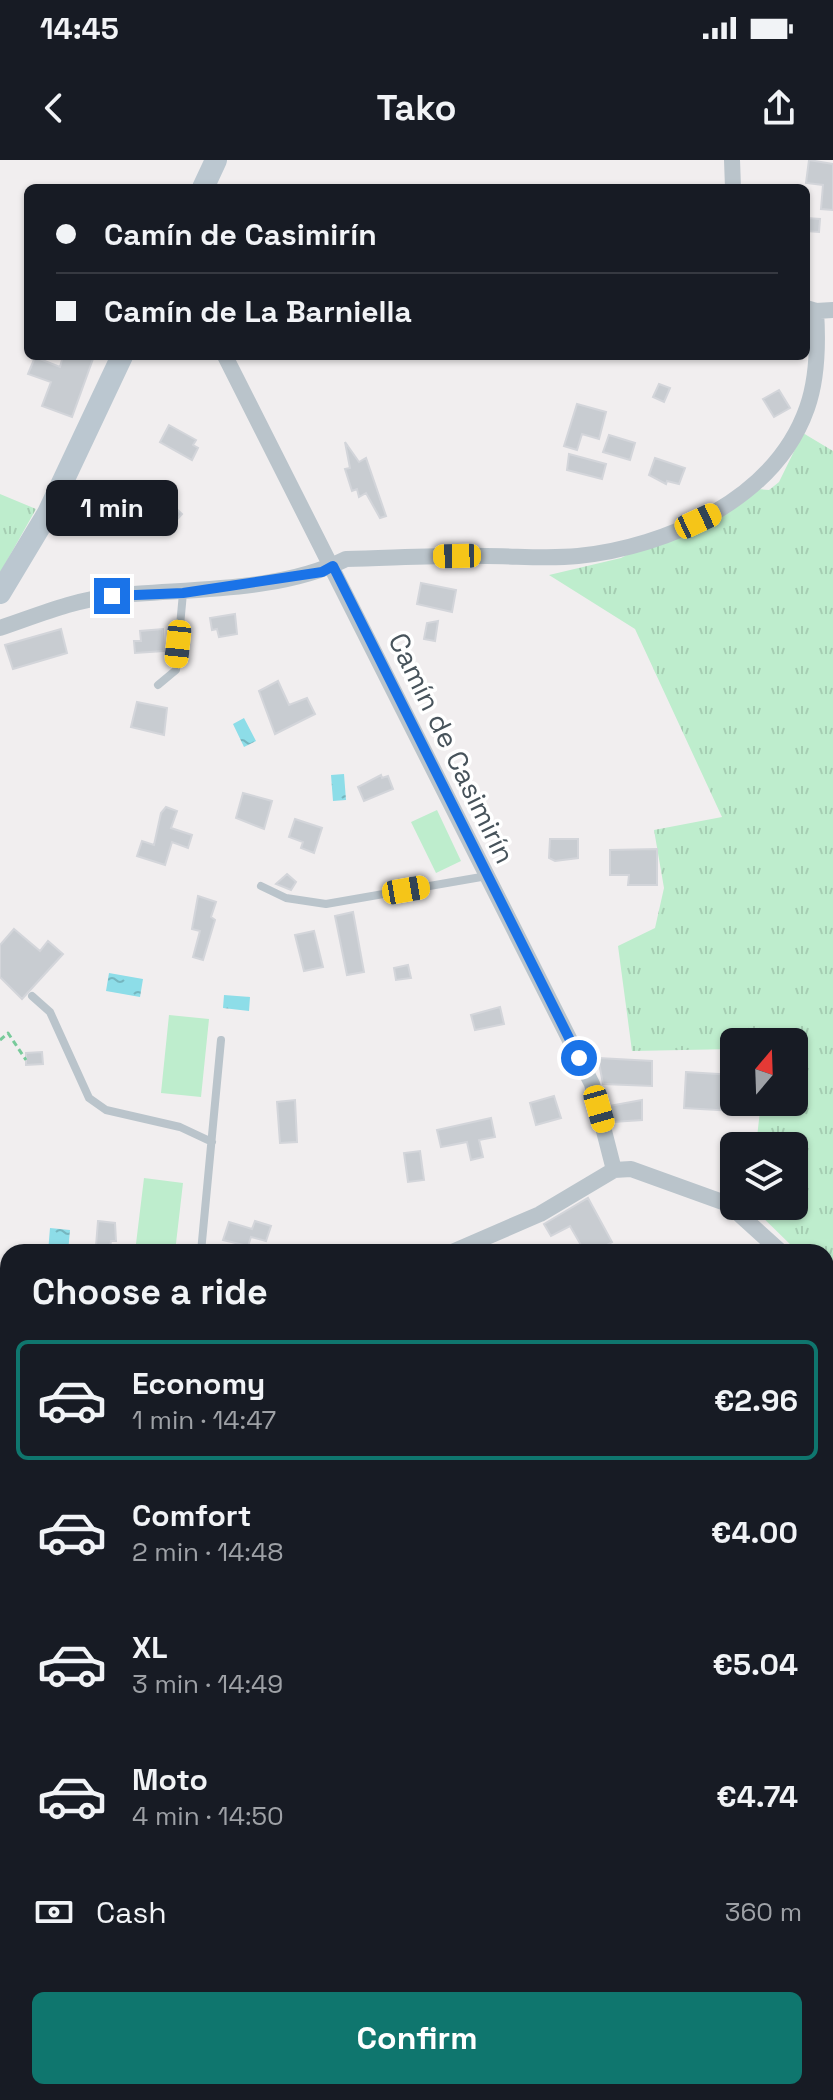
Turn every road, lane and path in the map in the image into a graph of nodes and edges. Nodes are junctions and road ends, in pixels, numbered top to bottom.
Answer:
1 (216, 160) edge
2 (732, 160) edge
3 (205, 184) edge
4 (733, 184) edge
5 (818, 310) edge
6 (120, 360) edge
7 (227, 360) edge
8 (333, 566) junction
9 (0, 593) edge
10 (183, 593) junction
11 (0, 628) edge
12 (158, 685) dead end
13 (487, 876) junction
14 (261, 886) dead end
15 (32, 996) dead end
16 (0, 1040) edge
17 (221, 1040) dead end
18 (26, 1060) dead end
19 (212, 1142) junction
20 (614, 1170) junction
21 (202, 1244) edge
22 (471, 1244) edge
23 (772, 1244) edge

1 - 3 street
2 - 4 street
5 - 8 street
6 - 9 street
7 - 8 street, Camín de Casimirín
8 - 10 street
8 - 13 street, Camín de Casimirín
10 - 11 street
10 - 12 lane
13 - 14 lane
13 - 20 street, Camín de Casimirín
15 - 19 lane
16 - 18 path
17 - 19 lane
19 - 21 lane
20 - 22 street
20 - 23 street

